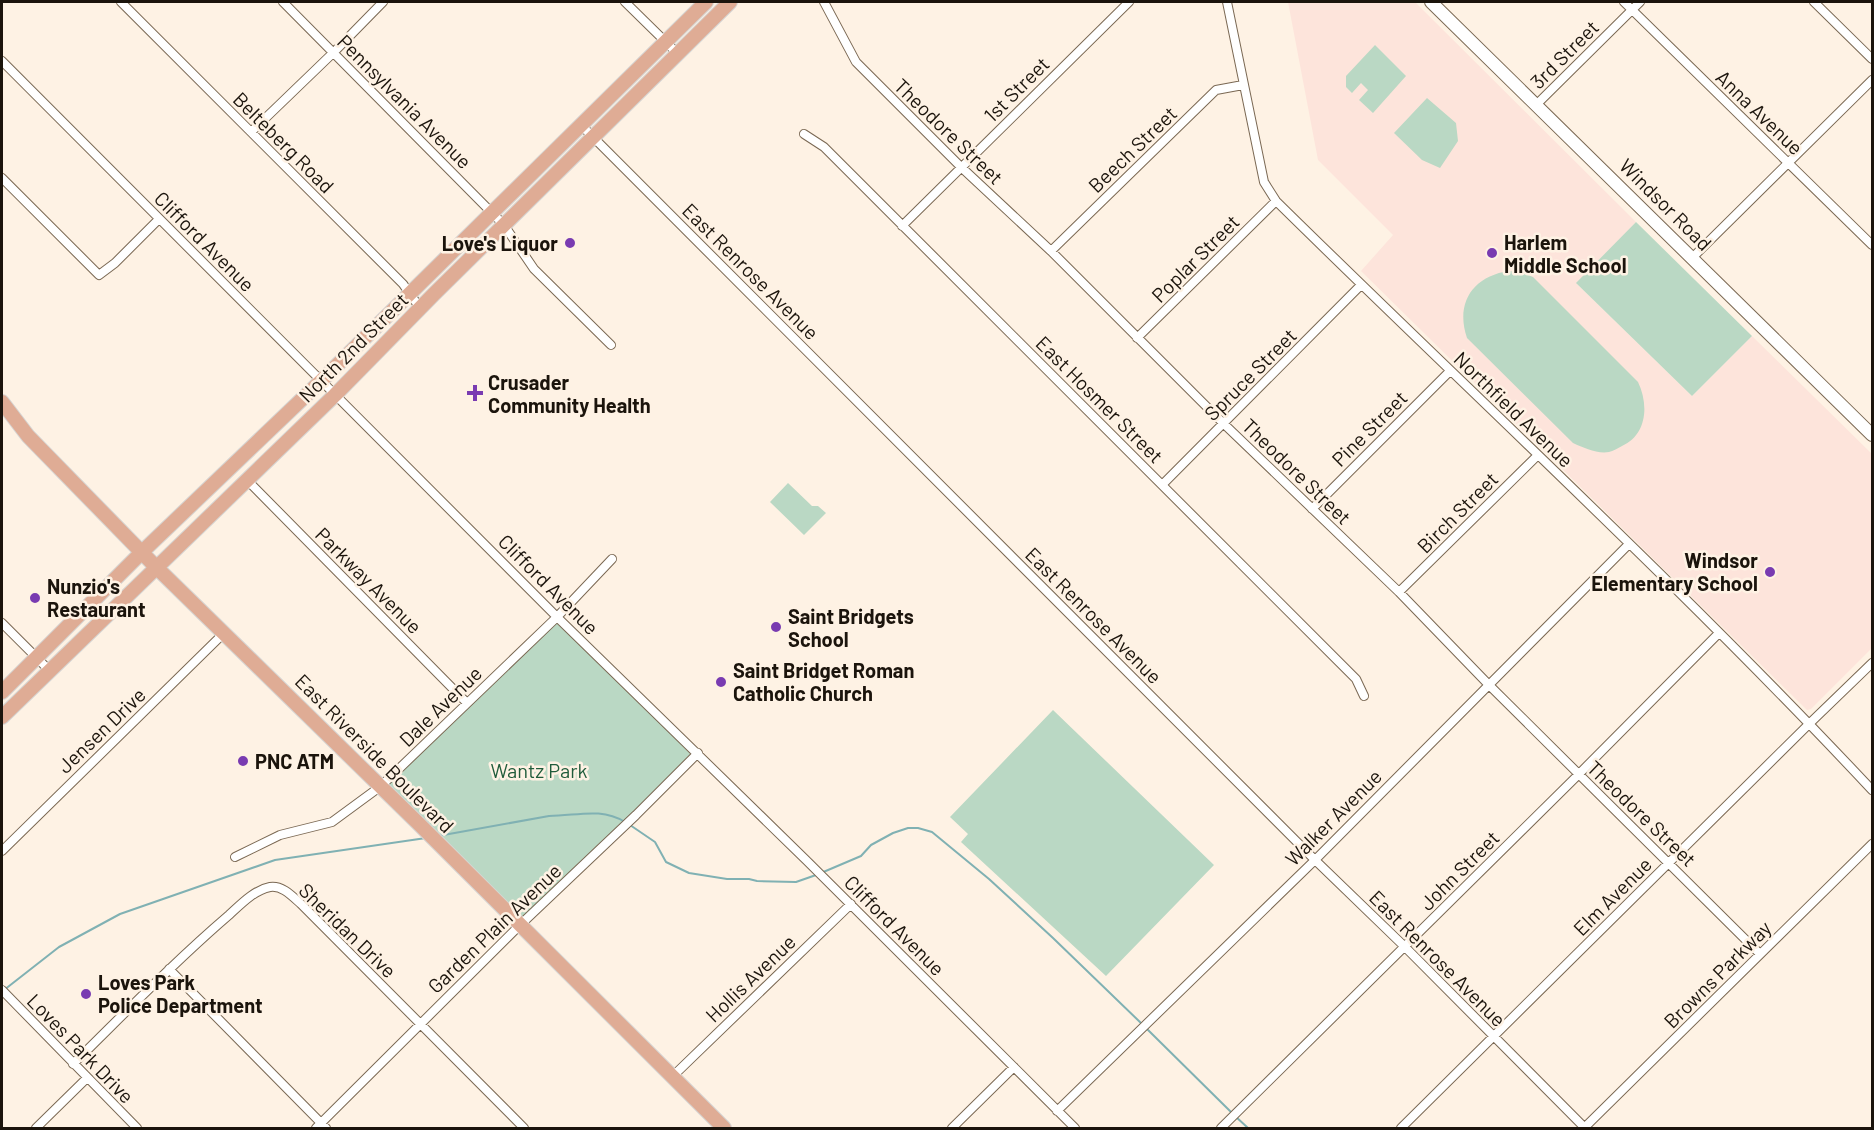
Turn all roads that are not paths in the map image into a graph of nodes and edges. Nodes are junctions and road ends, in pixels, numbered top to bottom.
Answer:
1 (121, 2) edge
2 (283, 2) edge
3 (383, 2) edge
4 (625, 2) edge
5 (706, 2) edge
6 (730, 2) edge
7 (824, 2) edge
8 (1128, 2) edge
9 (1227, 2) edge
10 (1431, 2) edge
11 (1624, 2) edge
12 (1640, 2) edge
13 (1814, 2) edge
14 (1632, 9) junction
15 (665, 41) junction
16 (334, 52) junction
17 (677, 53) junction
18 (1872, 59) edge
19 (2, 61) edge
20 (1872, 80) edge
21 (1243, 85) junction
22 (1536, 105) junction
23 (581, 125) junction
24 (251, 132) junction
25 (804, 134) dead end
26 (593, 137) junction
27 (1789, 164) junction
28 (961, 167) junction
29 (2, 178) edge
30 (1276, 201) junction
31 (492, 213) junction
32 (159, 219) junction
33 (504, 225) junction
34 (902, 226) junction
35 (1872, 245) edge
36 (1051, 251) junction
37 (1692, 258) junction
38 (1361, 285) junction
39 (409, 293) junction
40 (420, 308) junction
41 (1137, 338) junction
42 (611, 345) dead end
43 (1450, 371) junction
44 (321, 381) junction
45 (335, 395) junction
46 (2, 402) edge
47 (1224, 424) junction
48 (1872, 435) edge
49 (260, 439) junction
50 (274, 453) junction
51 (1538, 455) junction
52 (247, 480) junction
53 (1162, 485) junction
54 (1312, 509) junction
55 (1629, 544) junction
56 (142, 552) junction
57 (612, 559) dead end
58 (157, 568) junction
59 (1399, 592) junction
60 (557, 617) junction
61 (2, 623) edge
62 (224, 633) junction
63 (1719, 633) junction
64 (36, 657) junction
65 (1872, 663) edge
66 (49, 670) junction
67 (1489, 685) junction
68 (2, 692) edge
69 (1364, 696) dead end
70 (467, 703) junction
71 (2, 717) edge
72 (1810, 723) junction
73 (698, 753) junction
74 (1579, 774) junction
75 (381, 786) junction
76 (1872, 790) edge
77 (1872, 844) edge
78 (2, 851) edge
79 (235, 857) dead end
80 (1315, 860) junction
81 (1669, 862) junction
82 (851, 904) junction
83 (519, 926) junction
84 (1404, 947) junction
85 (1760, 954) junction
86 (169, 969) junction
87 (2, 990) edge
88 (420, 1023) junction
89 (1494, 1036) junction
90 (73, 1064) junction
91 (1014, 1067) junction
92 (673, 1076) junction
93 (87, 1078) junction
94 (1057, 1111) junction
95 (321, 1127) edge
96 (1222, 1127) edge
97 (36, 1128) edge
98 (136, 1128) edge
99 (524, 1128) edge
100 (724, 1128) edge
101 (952, 1128) edge
102 (1076, 1128) edge
103 (1401, 1128) edge
104 (1585, 1128) edge

1 - 24 street, Belteberg Road
2 - 16 street, Pennsylvania Avenue
3 - 16 street
4 - 15 street
5 - 15 main road, North 2nd Street
6 - 17 main road, North 2nd Street
7 - 28 street, Theodore Street
8 - 28 street, 1st Street
9 - 21 street, Northfield Avenue
10 - 22 street, Windsor Road
11 - 14 street, Anna Avenue
12 - 14 street, 3rd Street
13 - 18 street
14 - 22 street, 3rd Street
14 - 27 street, Anna Avenue
15 - 17 street
15 - 23 main road, North 2nd Street
16 - 24 street
16 - 31 street, Pennsylvania Avenue
17 - 26 main road, North 2nd Street
19 - 32 street, Clifford Avenue
20 - 27 street
21 - 30 street, Northfield Avenue
21 - 36 street, Beech Street
22 - 37 street, Windsor Road
23 - 26 street, East Renrose Avenue
23 - 31 main road, North 2nd Street
24 - 39 street, Belteberg Road
25 - 34 street, East Hosmer Street
26 - 33 main road, North 2nd Street
26 - 80 street, East Renrose Avenue
27 - 35 street, Anna Avenue
27 - 37 street
28 - 34 street, 1st Street
28 - 36 street, Theodore Street
29 - 32 street
30 - 38 street, Northfield Avenue
30 - 41 street, Poplar Street
31 - 33 street, Pennsylvania Avenue
31 - 39 main road, North 2nd Street
32 - 44 street, Clifford Avenue
33 - 40 main road, North 2nd Street
33 - 42 street, Pennsylvania Avenue
34 - 53 street, East Hosmer Street
36 - 41 street, Theodore Street
37 - 48 street, Windsor Road
38 - 43 street, Northfield Avenue
38 - 47 street, Spruce Street
39 - 40 street, Belteberg Road
39 - 44 main road, North 2nd Street
40 - 45 main road, North 2nd Street
41 - 47 street, Theodore Street
43 - 51 street, Northfield Avenue
43 - 54 street, Pine Street
44 - 45 street, Clifford Avenue
44 - 49 main road, North 2nd Street
45 - 50 main road, North 2nd Street
45 - 60 street, Clifford Avenue
46 - 56 main road, East Riverside Boulevard
47 - 53 street, Spruce Street
47 - 54 street, Theodore Street
49 - 50 main road
49 - 56 main road, North 2nd Street
50 - 52 main road, North 2nd Street
51 - 55 street, Northfield Avenue
51 - 59 street, Birch Street
52 - 58 main road, North 2nd Street
52 - 70 street, Parkway Avenue
53 - 69 street, East Hosmer Street
54 - 59 street, Theodore Street
55 - 63 street, Northfield Avenue
55 - 67 street, Walker Avenue
56 - 58 main road, East Riverside Boulevard
56 - 64 main road, North 2nd Street
57 - 60 street, Dale Avenue
58 - 62 main road, East Riverside Boulevard
58 - 66 main road, North 2nd Street
59 - 67 street, Theodore Street
60 - 70 street, Dale Avenue
60 - 73 street, Clifford Avenue
61 - 64 street
62 - 75 main road, East Riverside Boulevard
62 - 78 street, Jensen Drive
63 - 72 street, Northfield Avenue
63 - 74 street, John Street
64 - 66 street
64 - 68 main road, North 2nd Street
65 - 72 street, Elm Avenue
66 - 71 main road, North 2nd Street
67 - 74 street, Theodore Street
67 - 80 street, Walker Avenue
70 - 75 street, Dale Avenue
72 - 76 street, Northfield Avenue
72 - 81 street, Elm Avenue
73 - 82 street, Clifford Avenue
73 - 83 street, Garden Plain Avenue
74 - 81 street, Theodore Street
74 - 84 street, John Street
75 - 79 street, Dale Avenue
75 - 83 main road, East Riverside Boulevard
77 - 85 street, Browns Parkway
80 - 84 street, East Renrose Avenue
80 - 94 street, Walker Avenue
81 - 85 street, Theodore Street
81 - 89 street, Elm Avenue
82 - 91 street, Clifford Avenue
82 - 92 street, Hollis Avenue
83 - 88 street, Garden Plain Avenue
83 - 92 main road, East Riverside Boulevard
84 - 89 street, East Renrose Avenue
84 - 96 street, John Street
85 - 104 street, Browns Parkway
86 - 88 street, Sheridan Drive
86 - 90 street
86 - 95 street
87 - 90 street, Loves Park Drive
88 - 95 street, Garden Plain Avenue
88 - 99 street, Sheridan Drive
89 - 103 street, Elm Avenue
89 - 104 street, East Renrose Avenue
90 - 93 street, Loves Park Drive
91 - 94 street, Clifford Avenue
91 - 101 street
92 - 100 main road, East Riverside Boulevard
93 - 97 street
93 - 98 street, Loves Park Drive
94 - 102 street, Clifford Avenue

